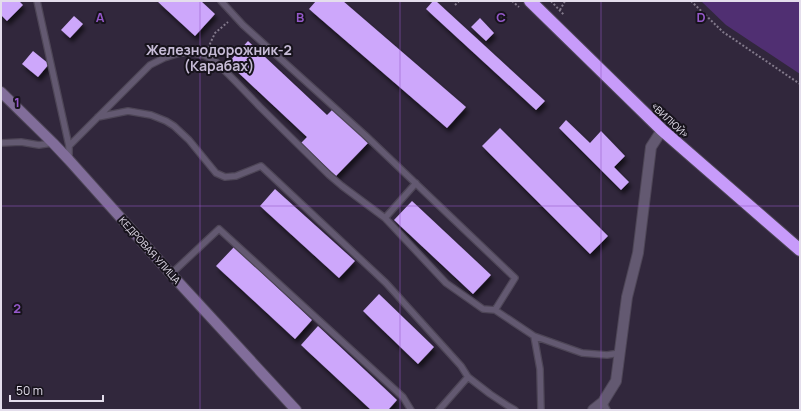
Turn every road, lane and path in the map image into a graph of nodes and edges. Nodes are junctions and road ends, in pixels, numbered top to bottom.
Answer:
1 (37, 1) edge
2 (221, 1) edge
3 (459, 1) edge
4 (530, 1) edge
5 (565, 1) edge
6 (691, 1) edge
7 (455, 5) dead end
8 (560, 10) dead end
9 (234, 16) junction
10 (204, 55) junction
11 (800, 84) edge
12 (1, 92) edge
13 (98, 117) junction
14 (662, 130) junction
15 (53, 143) junction
16 (1, 144) edge
17 (68, 146) junction
18 (69, 160) junction
19 (416, 183) junction
20 (385, 218) junction
21 (800, 250) edge
22 (171, 274) junction
23 (495, 310) junction
24 (534, 336) junction
25 (620, 353) junction
26 (468, 377) junction
27 (605, 406) edge
28 (296, 410) edge
29 (411, 410) edge
30 (439, 410) edge
31 (515, 410) edge
32 (541, 410) edge
33 (593, 410) edge

1 - 17 lane
2 - 9 lane
3 - 7 path
4 - 14 highway, «ВИЛЮЙ»
5 - 8 path
6 - 11 path
9 - 10 path
9 - 19 lane
10 - 13 lane
10 - 20 lane
12 - 15 street, КЕДРОВАЯ УЛИЦА
13 - 17 lane
13 - 26 lane
14 - 21 highway, «ВИЛЮЙ»
14 - 25 street
15 - 16 lane
15 - 18 street, КЕДРОВАЯ УЛИЦА
17 - 18 lane
18 - 22 street, КЕДРОВАЯ УЛИЦА
19 - 20 lane
19 - 23 lane
20 - 23 lane
22 - 28 street, КЕДРОВАЯ УЛИЦА
22 - 29 lane
23 - 24 lane
24 - 25 lane
24 - 32 lane
25 - 27 street
26 - 30 lane
26 - 31 lane
27 - 33 street

